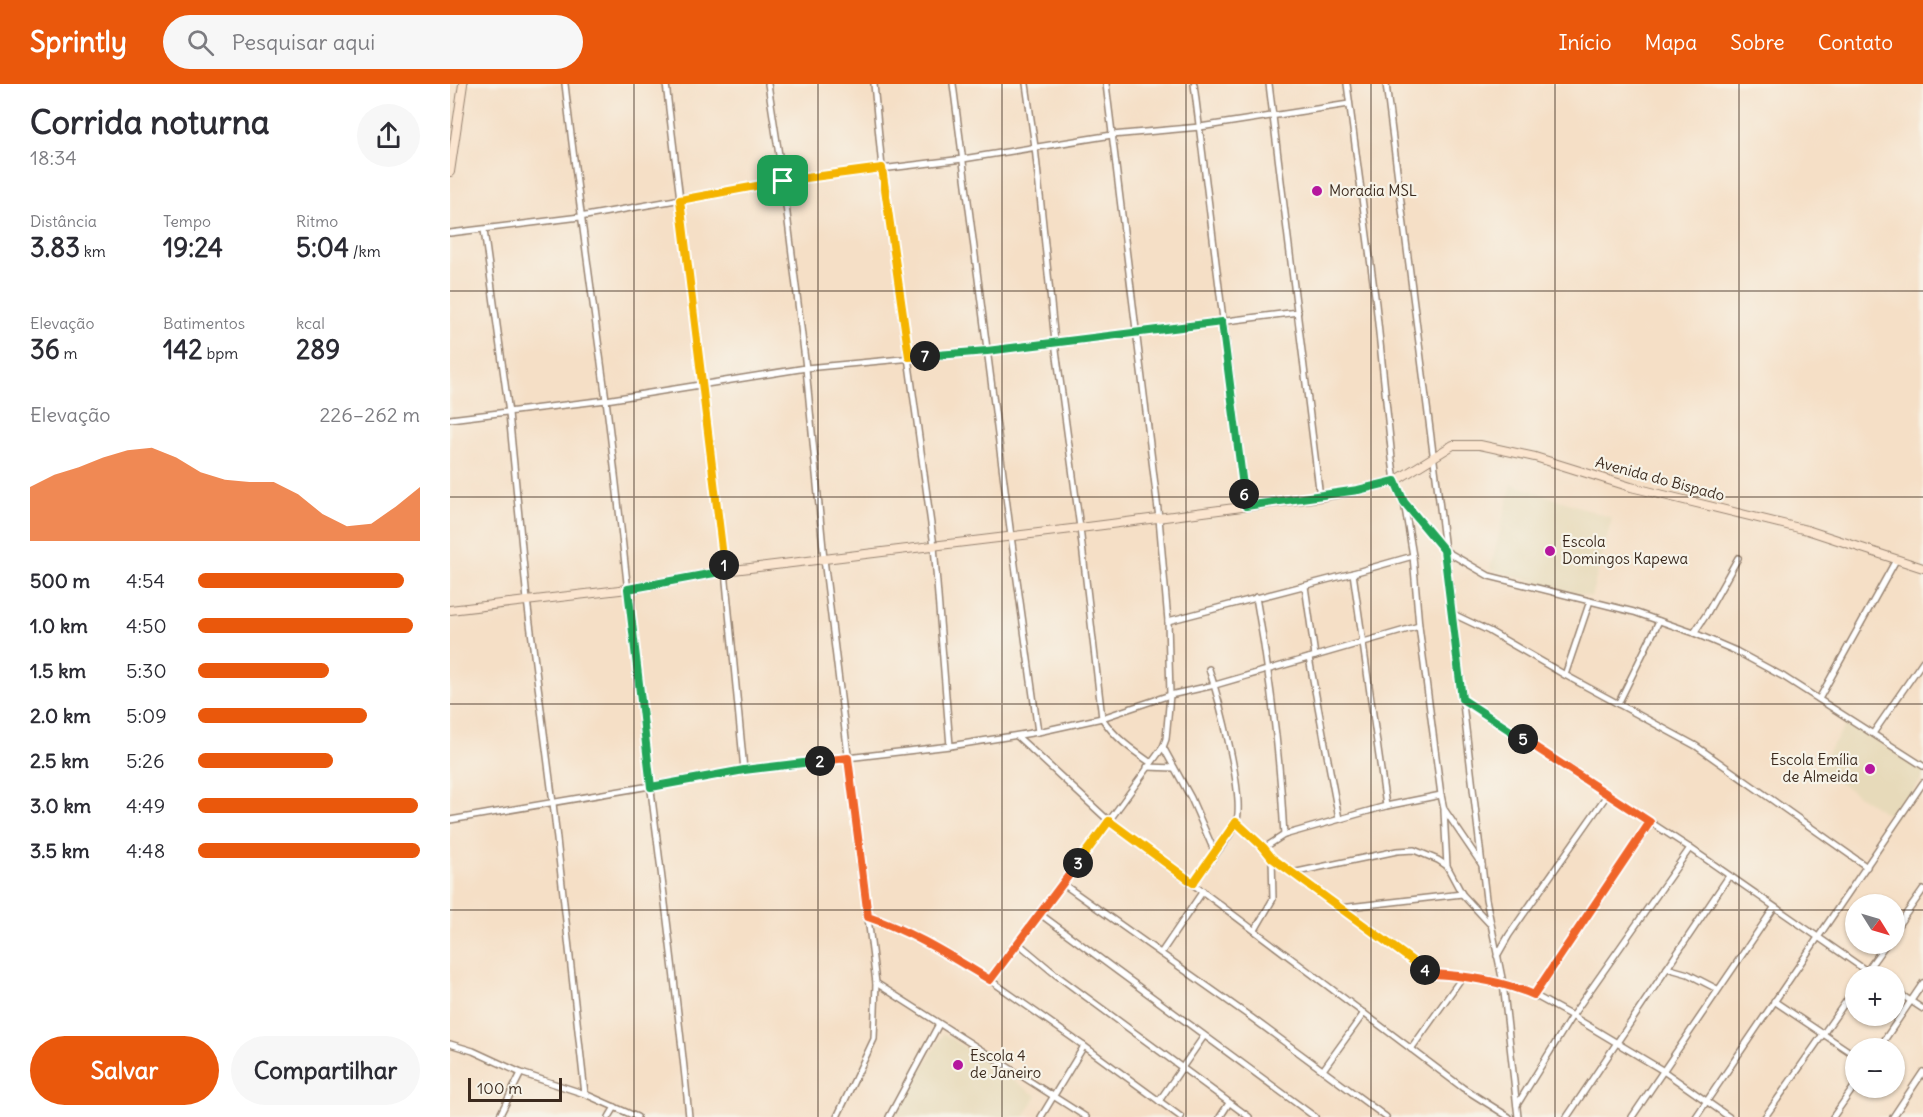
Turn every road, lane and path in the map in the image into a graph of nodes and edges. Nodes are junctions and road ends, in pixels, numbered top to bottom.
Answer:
1 (463, 84) edge
2 (565, 84) edge
3 (666, 84) edge
4 (768, 84) edge
5 (874, 84) edge
6 (953, 84) edge
7 (1026, 84) edge
8 (1106, 84) edge
9 (1194, 84) edge
10 (1269, 84) edge
11 (1347, 84) edge
12 (1386, 84) edge
13 (1349, 104) junction
14 (1273, 115) junction
15 (1200, 127) junction
16 (1112, 135) junction
17 (1035, 147) junction
18 (963, 159) junction
19 (882, 168) junction
20 (450, 172) edge
21 (783, 181) junction
22 (680, 200) junction
23 (580, 217) junction
24 (484, 230) junction
25 (450, 233) edge
26 (1298, 312) junction
27 (1222, 322) junction
28 (1138, 333) junction
29 (1055, 342) junction
30 (987, 351) junction
31 (909, 357) junction
32 (806, 368) junction
33 (702, 383) junction
34 (606, 400) junction
35 (509, 413) junction
36 (450, 419) edge
37 (1434, 457) junction
38 (1395, 481) junction
39 (1320, 497) junction
40 (1404, 502) junction
41 (1246, 506) junction
42 (1160, 518) junction
43 (1080, 528) junction
44 (1011, 536) junction
45 (934, 546) junction
46 (1444, 550) junction
47 (1413, 556) junction
48 (1738, 558) dead end
49 (824, 559) junction
50 (1896, 560) junction
51 (1923, 568) edge
52 (725, 571) junction
53 (1353, 573) junction
54 (1305, 586) junction
55 (628, 589) junction
56 (1256, 597) junction
57 (527, 600) junction
58 (1590, 602) junction
59 (450, 610) edge
60 (1451, 613) junction
61 (1168, 621) junction
62 (1659, 621) junction
63 (1419, 626) junction
64 (1694, 633) junction
65 (1362, 643) junction
66 (1312, 657) junction
67 (1923, 661) edge
68 (1209, 669) dead end
69 (1269, 670) junction
70 (1565, 675) junction
71 (1215, 685) junction
72 (1170, 695) junction
73 (1462, 699) junction
74 (1819, 699) junction
75 (1618, 704) junction
76 (1102, 718) junction
77 (1038, 732) junction
78 (1874, 732) junction
79 (1017, 736) junction
80 (950, 746) junction
81 (1163, 747) junction
82 (848, 758) junction
83 (1149, 765) junction
84 (1923, 766) edge
85 (1174, 768) junction
86 (744, 770) junction
87 (1923, 783) edge
88 (651, 787) junction
89 (1441, 795) junction
90 (1607, 795) junction
91 (553, 803) junction
92 (1386, 806) junction
93 (1444, 809) junction
94 (1340, 819) junction
95 (450, 820) edge
96 (1109, 821) junction
97 (1236, 822) junction
98 (1650, 822) junction
99 (1284, 835) junction
100 (1264, 848) junction
101 (1690, 848) junction
102 (1215, 854) junction
103 (1272, 858) junction
104 (1447, 866) junction
105 (1483, 866) junction
106 (1867, 867) junction
107 (1292, 873) junction
108 (1729, 876) junction
109 (1193, 883) junction
110 (1063, 884) junction
111 (1923, 890) edge
112 (1203, 891) junction
113 (1462, 894) junction
114 (1340, 908) junction
115 (1774, 908) junction
116 (1040, 914) junction
117 (1905, 915) edge
118 (868, 917) junction
119 (1490, 925) junction
120 (1255, 930) junction
121 (1819, 938) junction
122 (1018, 943) junction
123 (1161, 953) junction
124 (1497, 956) junction
125 (1855, 966) edge
126 (1667, 968) junction
127 (1462, 976) junction
128 (990, 980) junction
129 (876, 983) junction
130 (1503, 983) junction
131 (1923, 983) edge
132 (1717, 989) junction
133 (1534, 995) junction
134 (1905, 997) edge
135 (1774, 1001) junction
136 (1911, 1001) junction
137 (1845, 1002) edge
138 (1923, 1009) edge
139 (1364, 1013) junction
140 (1572, 1016) junction
141 (939, 1024) junction
142 (1822, 1033) junction
143 (1204, 1036) junction
144 (1887, 1038) edge
145 (1617, 1042) junction
146 (450, 1044) edge
147 (1084, 1046) junction
148 (1411, 1049) junction
149 (1845, 1049) edge
150 (1182, 1068) junction
151 (1323, 1070) junction
152 (1662, 1070) junction
153 (1923, 1072) edge
154 (520, 1073) junction
155 (585, 1094) junction
156 (1053, 1097) junction
157 (1846, 1098) edge
158 (1159, 1101) junction
159 (1707, 1102) junction
160 (1229, 1103) junction
161 (1517, 1105) junction
162 (615, 1107) junction
163 (499, 1117) edge
164 (609, 1117) edge
165 (637, 1117) edge
166 (689, 1117) edge
167 (837, 1117) edge
168 (889, 1117) edge
169 (1041, 1117) edge
170 (1086, 1117) edge
171 (1181, 1117) edge
172 (1220, 1117) edge
173 (1249, 1117) edge
174 (1315, 1117) edge
175 (1386, 1117) edge
176 (1509, 1117) edge
177 (1518, 1117) edge
178 (1567, 1117) edge
179 (1632, 1117) edge
180 (1696, 1117) edge
181 (1729, 1117) edge
182 (1765, 1117) edge
183 (1833, 1117) edge
184 (1893, 1117) edge

1 - 20 main road
2 - 23 street
3 - 22 street
4 - 21 street
5 - 19 street
6 - 18 street
7 - 17 street
8 - 16 street
9 - 15 street
10 - 14 street
11 - 13 street
12 - 37 street
13 - 14 street
13 - 38 street
14 - 15 street
14 - 26 street
15 - 16 street
15 - 27 street
16 - 17 street
16 - 28 street
17 - 18 street
17 - 29 street
18 - 19 street
18 - 30 street
19 - 21 street
19 - 31 street
21 - 22 street
21 - 32 street
22 - 23 street
22 - 33 street
23 - 24 street
23 - 34 street
24 - 25 street
24 - 35 street
26 - 27 street
26 - 39 street
27 - 28 street
27 - 41 street
28 - 29 street
28 - 42 street
29 - 30 street
29 - 43 street
30 - 31 street
30 - 44 street
31 - 32 street
31 - 45 street
32 - 33 street
32 - 49 street
33 - 34 street
33 - 52 street
34 - 35 street
34 - 55 street
35 - 36 street
35 - 57 street
37 - 38 main road, Avenida do Bispado
37 - 46 street
37 - 50 main road, Avenida do Bispado
38 - 39 main road, Avenida do Bispado
38 - 40 street
39 - 41 main road, Avenida do Bispado
40 - 46 street
40 - 47 street
41 - 42 main road, Avenida do Bispado
42 - 43 main road, Avenida do Bispado
42 - 61 street
43 - 44 main road, Avenida do Bispado
43 - 76 street
44 - 45 main road, Avenida do Bispado
44 - 77 street
45 - 49 main road, Avenida do Bispado
45 - 80 street
46 - 58 street
46 - 60 street
47 - 53 street
47 - 63 street
48 - 64 street
49 - 52 main road, Avenida do Bispado
49 - 82 street
50 - 51 main road, Avenida do Bispado
50 - 74 street
52 - 55 main road, Avenida do Bispado
52 - 86 street
53 - 54 street
53 - 65 street
54 - 56 street
54 - 66 street
55 - 57 main road, Avenida do Bispado
55 - 88 street
56 - 61 street
56 - 69 street
57 - 59 main road, Avenida do Bispado
57 - 91 street
58 - 62 street
58 - 70 street
60 - 70 street
60 - 73 street
61 - 72 street
62 - 64 street
62 - 75 street
63 - 65 street
63 - 89 street
64 - 74 street
65 - 66 street
65 - 92 street
66 - 69 street
66 - 94 street
67 - 78 street
68 - 71 street
69 - 71 street
69 - 99 street
70 - 75 street
71 - 72 street
71 - 97 street
72 - 76 street
72 - 81 street
73 - 90 street
73 - 105 street
74 - 78 street
75 - 106 street
76 - 77 street
76 - 83 street
77 - 79 street
78 - 84 street
79 - 80 street
79 - 96 street
80 - 82 street
81 - 83 street
81 - 85 street
82 - 86 street
82 - 118 street
83 - 85 street
83 - 96 street
85 - 102 street
86 - 88 street
87 - 106 street
88 - 91 street
88 - 166 street
89 - 92 street
89 - 93 street
90 - 98 street
90 - 124 street
91 - 95 street
91 - 155 street
92 - 94 street
93 - 104 street
93 - 105 street
94 - 99 street
96 - 109 street
96 - 110 street
97 - 100 street
97 - 102 street
98 - 101 street
98 - 133 street
99 - 100 street
100 - 103 street
101 - 108 street
101 - 140 street
102 - 109 street
103 - 107 street
103 - 120 street
104 - 107 street
104 - 113 street
105 - 119 street
106 - 121 street
107 - 114 street
108 - 115 street
108 - 126 street
109 - 112 street
110 - 116 street
110 - 123 street
111 - 117 street
112 - 120 street
112 - 123 street
113 - 114 street
113 - 119 street
114 - 127 street
115 - 121 street
115 - 132 street
116 - 122 street
116 - 143 street
118 - 128 street
118 - 129 street
119 - 124 street
120 - 139 street
121 - 125 street
121 - 135 street
122 - 128 street
122 - 150 street
123 - 151 street
124 - 130 street
126 - 132 street
126 - 145 street
127 - 130 street
127 - 148 street
128 - 147 street
129 - 141 street
129 - 167 street
130 - 133 street
130 - 161 street
131 - 136 street
132 - 152 street
133 - 140 street
134 - 136 street
135 - 142 street
135 - 159 street
136 - 138 street
136 - 144 street
137 - 142 street
139 - 148 street
139 - 151 street
140 - 145 street
140 - 161 street
141 - 156 street
141 - 168 street
142 - 149 street
142 - 182 street
143 - 150 street
143 - 174 street
145 - 152 street
145 - 178 street
146 - 154 street
147 - 156 street
147 - 158 street
148 - 176 street
150 - 158 street
150 - 160 street
151 - 175 street
152 - 159 street
152 - 179 street
153 - 184 street
154 - 155 street
154 - 163 street
155 - 162 street
156 - 169 street
156 - 170 street
157 - 183 street
158 - 171 street
159 - 180 street
159 - 181 street
160 - 172 street
160 - 173 street
161 - 177 street
162 - 164 street
162 - 165 street

